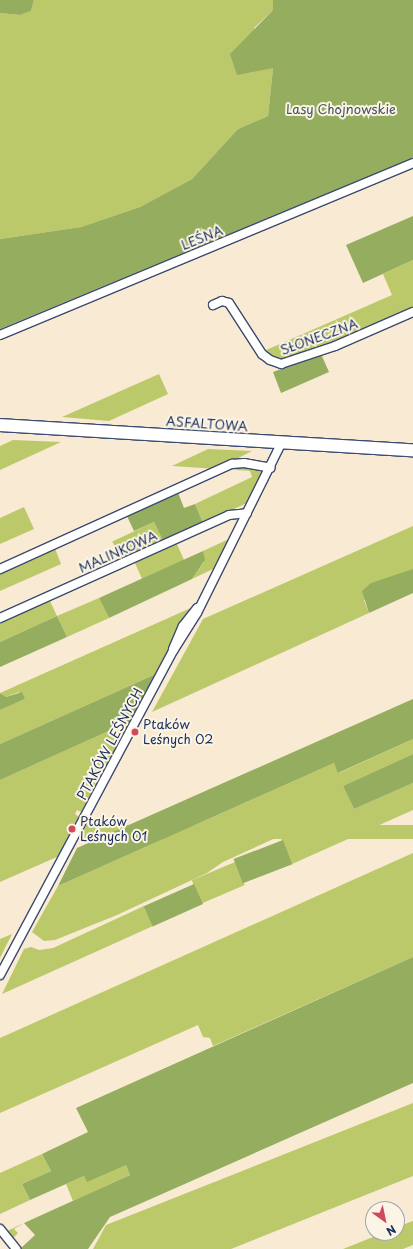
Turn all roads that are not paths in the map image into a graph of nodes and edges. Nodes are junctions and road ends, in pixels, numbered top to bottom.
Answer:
1 (413, 164) edge
2 (213, 305) dead end
3 (413, 312) edge
4 (0, 335) edge
5 (0, 425) edge
6 (282, 442) junction
7 (413, 450) edge
8 (271, 468) junction
9 (247, 513) junction
10 (0, 569) edge
11 (0, 618) edge
12 (0, 975) edge
13 (0, 1229) edge
14 (16, 1249) edge

1 - 4 street, LEŚNA
2 - 3 street, SŁONECZNA
5 - 6 main road, ASFALTOWA
6 - 7 main road, ASFALTOWA
6 - 8 street, PTAKÓW LEŚNYCH
8 - 9 street, PTAKÓW LEŚNYCH
8 - 10 street
9 - 11 street, MALINKOWA
9 - 12 street, PTAKÓW LEŚNYCH
13 - 14 street

